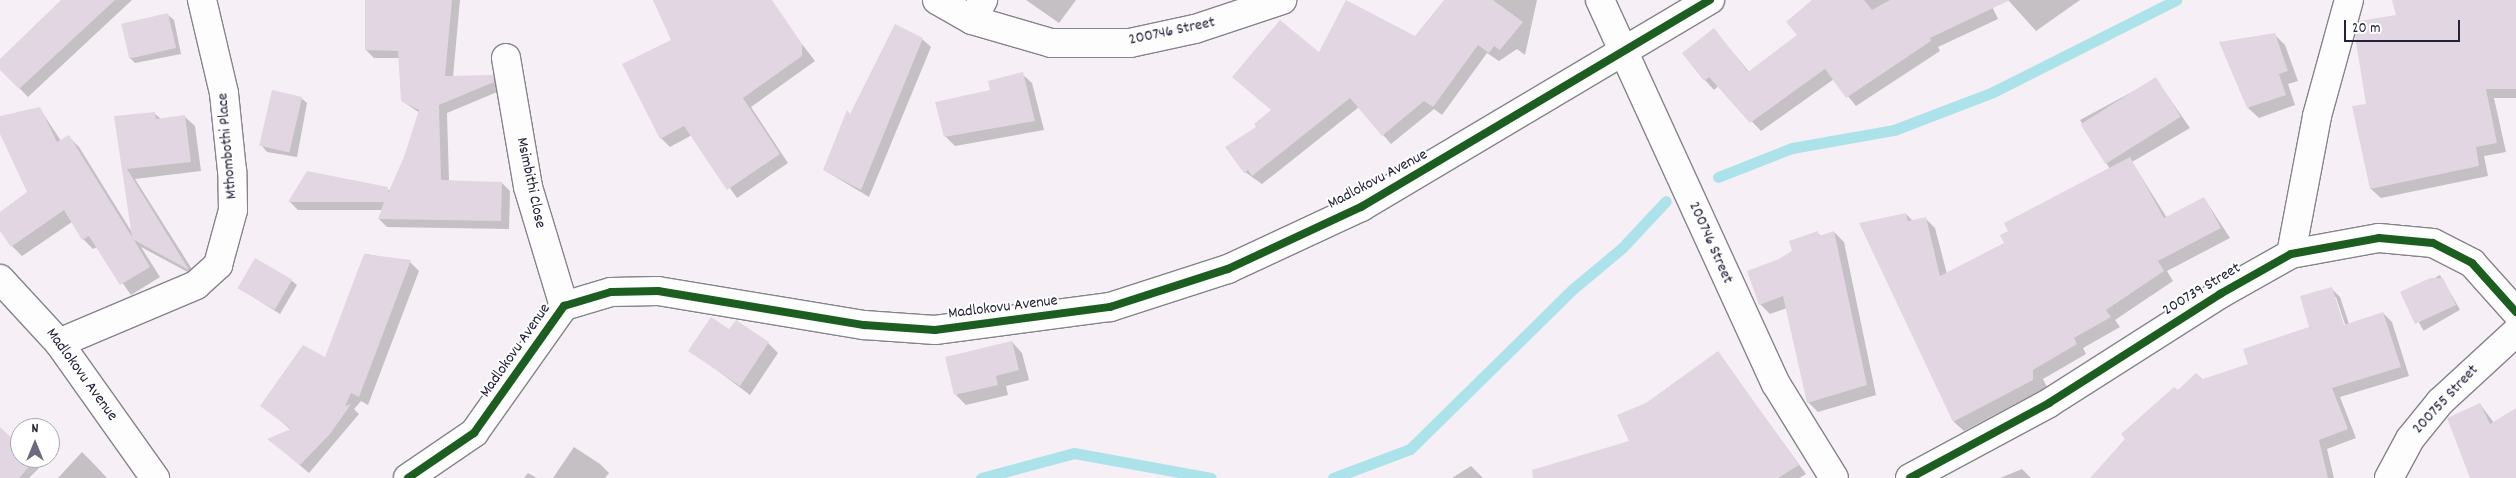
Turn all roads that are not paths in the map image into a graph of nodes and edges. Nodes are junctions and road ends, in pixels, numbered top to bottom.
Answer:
1 (202, 0) edge
2 (937, 0) edge
3 (1282, 0) edge
4 (1600, 0) edge
5 (1710, 0) edge
6 (2349, 0) edge
7 (977, 10) edge
8 (1622, 50) junction
9 (506, 58) dead end
10 (2291, 254) junction
11 (0, 279) edge
12 (564, 306) junction
13 (2516, 312) edge
14 (2516, 332) edge
15 (59, 343) junction
16 (155, 478) edge
17 (408, 478) edge
18 (1834, 478) edge
19 (1910, 478) edge
20 (2388, 478) edge

1 - 15 street, Mthombothi Place
2 - 7 street, 200746 Street
3 - 7 street, 200746 Street
4 - 8 street, 200746 Street
5 - 8 street, Madlokovu Avenue
6 - 10 street
8 - 12 street, Madlokovu Avenue
8 - 18 street, 200746 Street
9 - 12 street, Msimbithi Close
10 - 13 street, 200739 Street
10 - 19 street, 200739 Street
11 - 15 street, Madlokovu Avenue
12 - 17 street, Madlokovu Avenue
14 - 20 street, 200755 Street
15 - 16 street, Madlokovu Avenue

